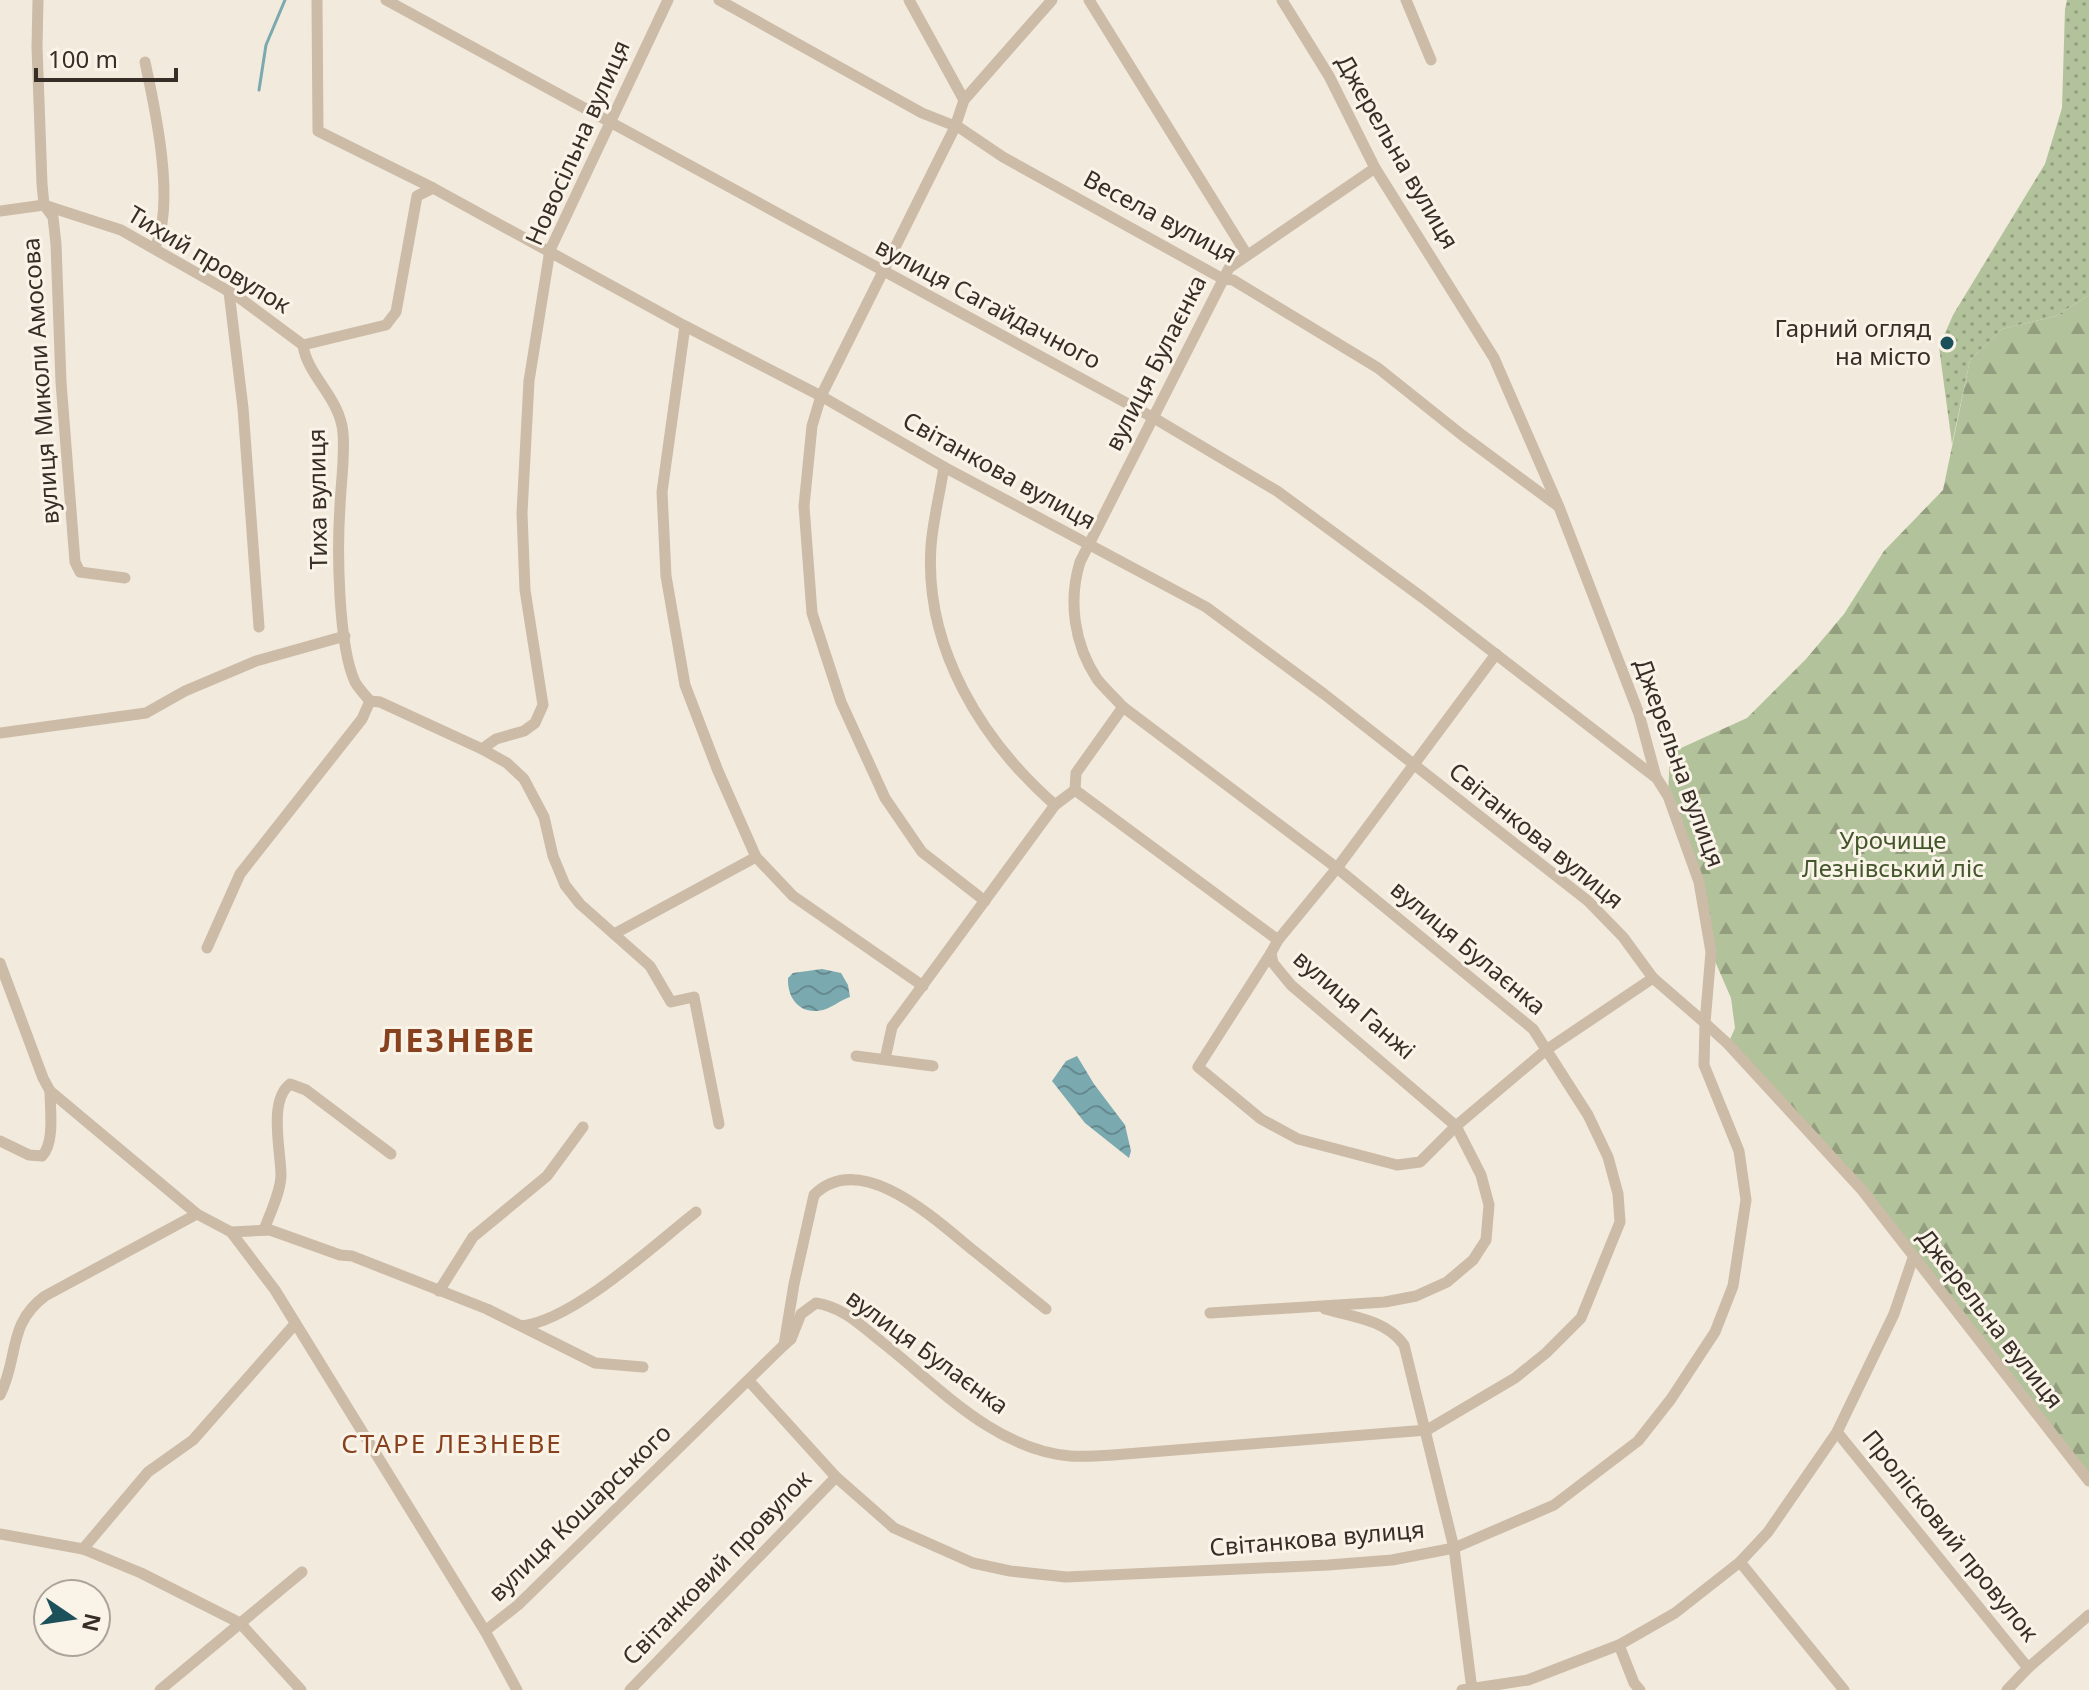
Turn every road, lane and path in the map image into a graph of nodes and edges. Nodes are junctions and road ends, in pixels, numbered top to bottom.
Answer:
1 (38, 0) edge
2 (317, 0) edge
3 (386, 0) edge
4 (668, 0) edge
5 (719, 0) edge
6 (909, 0) edge
7 (1052, 0) edge
8 (1089, 0) edge
9 (1282, 0) edge
10 (1406, 0) edge
11 (1431, 60) dead end
12 (145, 62) dead end
13 (964, 100) junction
14 (610, 121) junction
15 (955, 127) junction
16 (1375, 168) junction
17 (433, 188) junction
18 (44, 205) junction
19 (0, 211) edge
20 (155, 247) junction
21 (550, 250) junction
22 (1247, 255) junction
23 (883, 272) junction
24 (1223, 279) junction
25 (229, 292) junction
26 (685, 326) junction
27 (303, 345) junction
28 (821, 396) junction
29 (1154, 418) junction
30 (944, 467) junction
31 (1559, 507) junction
32 (1088, 544) junction
33 (125, 578) dead end
34 (259, 627) dead end
35 (345, 636) junction
36 (1496, 654) junction
37 (370, 701) junction
38 (1123, 707) junction
39 (0, 733) edge
40 (482, 749) junction
41 (1412, 766) junction
42 (1656, 777) junction
43 (1075, 790) junction
44 (1055, 805) junction
45 (756, 857) junction
46 (1337, 868) junction
47 (985, 901) junction
48 (614, 934) junction
49 (1278, 940) junction
50 (207, 948) dead end
51 (1271, 953) junction
52 (0, 963) edge
53 (1653, 978) junction
54 (923, 986) junction
55 (1705, 1023) junction
56 (1546, 1050) junction
57 (856, 1056) dead end
58 (885, 1059) junction
59 (933, 1066) dead end
60 (50, 1091) junction
61 (719, 1124) dead end
62 (1456, 1126) junction
63 (583, 1127) dead end
64 (0, 1141) edge
65 (391, 1154) dead end
66 (696, 1212) dead end
67 (197, 1214) junction
68 (264, 1230) junction
69 (231, 1232) junction
70 (1913, 1258) junction
71 (439, 1291) junction
72 (1317, 1307) junction
73 (1046, 1309) dead end
74 (1210, 1313) dead end
75 (295, 1324) junction
76 (522, 1326) junction
77 (784, 1345) junction
78 (643, 1367) dead end
79 (749, 1381) junction
80 (0, 1395) edge
81 (1427, 1430) junction
82 (1837, 1432) junction
83 (836, 1477) junction
84 (2089, 1481) edge
85 (0, 1534) edge
86 (1454, 1548) junction
87 (83, 1549) junction
88 (1740, 1562) junction
89 (302, 1572) dead end
90 (2089, 1615) edge
91 (240, 1623) junction
92 (485, 1631) junction
93 (1619, 1645) junction
94 (2028, 1668) junction
95 (1469, 1689) edge
96 (160, 1690) edge
97 (301, 1690) edge
98 (517, 1690) edge
99 (630, 1690) edge
100 (1640, 1690) edge
101 (1844, 1690) edge
102 (2007, 1690) edge

1 - 18 street, вулиця Миколи Амосова
2 - 17 street, Світанкова вулиця
3 - 14 street, вулиця Сагайдачного
4 - 14 street, Новосільна вулиця
5 - 15 street, Весела вулиця
6 - 13 street
7 - 13 street
8 - 22 street
9 - 16 street, Джерельна вулиця
10 - 11 street
12 - 20 street
13 - 15 street
14 - 21 street, Новосільна вулиця
14 - 23 street, вулиця Сагайдачного
15 - 23 street
15 - 24 street, Весела вулиця
16 - 22 street, вулиця Булаєнка
16 - 31 street, Джерельна вулиця
17 - 21 street, Світанкова вулиця
17 - 27 street
18 - 19 street
18 - 20 street, Тихий провулок
18 - 33 street, вулиця Миколи Амосова
20 - 25 street, Тихий провулок
21 - 26 street, Світанкова вулиця
21 - 40 street, Новосільна вулиця
22 - 24 street, вулиця Булаєнка
23 - 28 street
23 - 29 street, вулиця Сагайдачного
24 - 29 street, вулиця Булаєнка
24 - 31 street, Весела вулиця
25 - 27 street, Тихий провулок
25 - 34 street
26 - 28 street, Світанкова вулиця
26 - 45 street
27 - 35 street, Тиха вулиця
28 - 30 street, Світанкова вулиця
28 - 47 street
29 - 32 street, вулиця Булаєнка
29 - 36 street, вулиця Сагайдачного
30 - 32 street, Світанкова вулиця
30 - 44 street
31 - 42 street, Джерельна вулиця
32 - 38 street, вулиця Булаєнка
32 - 41 street, Світанкова вулиця
35 - 37 street, Тиха вулиця
35 - 39 street
36 - 41 street
36 - 42 street, вулиця Сагайдачного
37 - 40 street
37 - 50 street
38 - 43 street
38 - 46 street, вулиця Булаєнка
40 - 48 street
41 - 46 street
41 - 53 street, Світанкова вулиця
42 - 55 street, Джерельна вулиця
43 - 44 street
43 - 49 street, вулиця Ганжі
44 - 47 street
45 - 48 street
45 - 54 street
46 - 49 street
46 - 56 street, вулиця Булаєнка
47 - 54 street
48 - 61 street
49 - 51 street, вулиця Ганжі
51 - 62 street, вулиця Ганжі
51 - 62 street
52 - 60 street, вулиця Кошарського
53 - 55 street, Світанкова вулиця
53 - 56 street
54 - 58 street
55 - 70 street, Джерельна вулиця
55 - 86 street, Світанкова вулиця
56 - 62 street
56 - 81 street, вулиця Булаєнка
57 - 58 street
58 - 59 street
60 - 64 street
60 - 67 street, вулиця Кошарського
62 - 72 street, вулиця Ганжі
63 - 71 street
65 - 68 street
66 - 76 street
67 - 69 street, вулиця Кошарського
67 - 80 street
68 - 69 street
68 - 71 street
69 - 75 street, вулиця Кошарського
70 - 82 street
70 - 84 street, Джерельна вулиця
71 - 76 street
72 - 74 street, вулиця Ганжі
72 - 81 street
73 - 77 street
75 - 87 street
75 - 92 street, вулиця Кошарського
76 - 78 street
77 - 79 street, вулиця Кошарського
77 - 81 street, вулиця Булаєнка
79 - 83 street, Світанкова вулиця
79 - 92 street, вулиця Кошарського
81 - 86 street
82 - 88 street
82 - 94 street, Пролісковий провулок
83 - 86 street, Світанкова вулиця
83 - 99 street, Світанковий провулок
85 - 87 street
86 - 95 street
87 - 91 street
88 - 93 street
88 - 101 street
89 - 91 street
90 - 94 street
91 - 96 street
91 - 97 street
92 - 98 street
93 - 95 street
93 - 100 street
94 - 102 street

